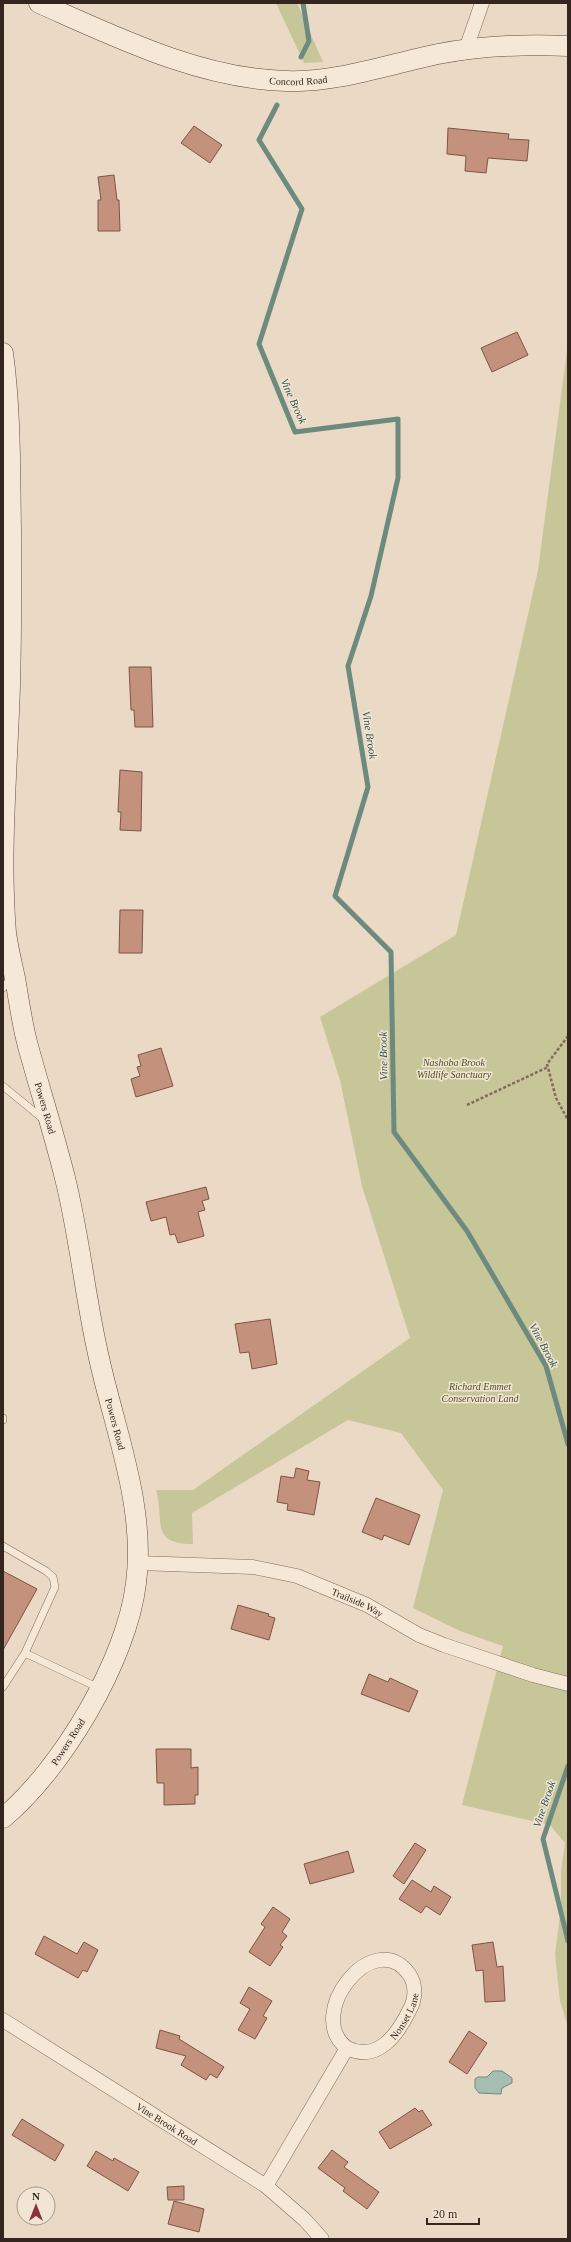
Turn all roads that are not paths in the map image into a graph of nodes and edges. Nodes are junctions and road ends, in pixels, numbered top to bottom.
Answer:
1 (39, 3) edge
2 (482, 3) edge
3 (568, 46) edge
4 (466, 49) junction
5 (3, 354) edge
6 (8, 982) edge
7 (3, 1086) edge
8 (52, 1126) junction
9 (3, 1546) edge
10 (138, 1563) junction
11 (25, 1653) junction
12 (568, 1684) edge
13 (3, 1687) edge
14 (99, 1688) junction
15 (3, 1818) edge
16 (3, 2020) edge
17 (347, 2048) junction
18 (266, 2186) junction
19 (322, 2239) edge

1 - 4 main road, Concord Road
2 - 4 street
3 - 4 main road, Concord Road
5 - 6 main road, Powers Road
6 - 8 main road, Powers Road
7 - 8 lane
8 - 10 main road, Powers Road
9 - 11 lane
10 - 12 street, Trailside Way
10 - 14 main road, Powers Road
11 - 13 lane
11 - 14 lane
14 - 15 main road, Powers Road
16 - 18 street, Vine Brook Road
17 - 17 street, Nonset Lane
17 - 18 street
18 - 19 street, Vine Brook Road

